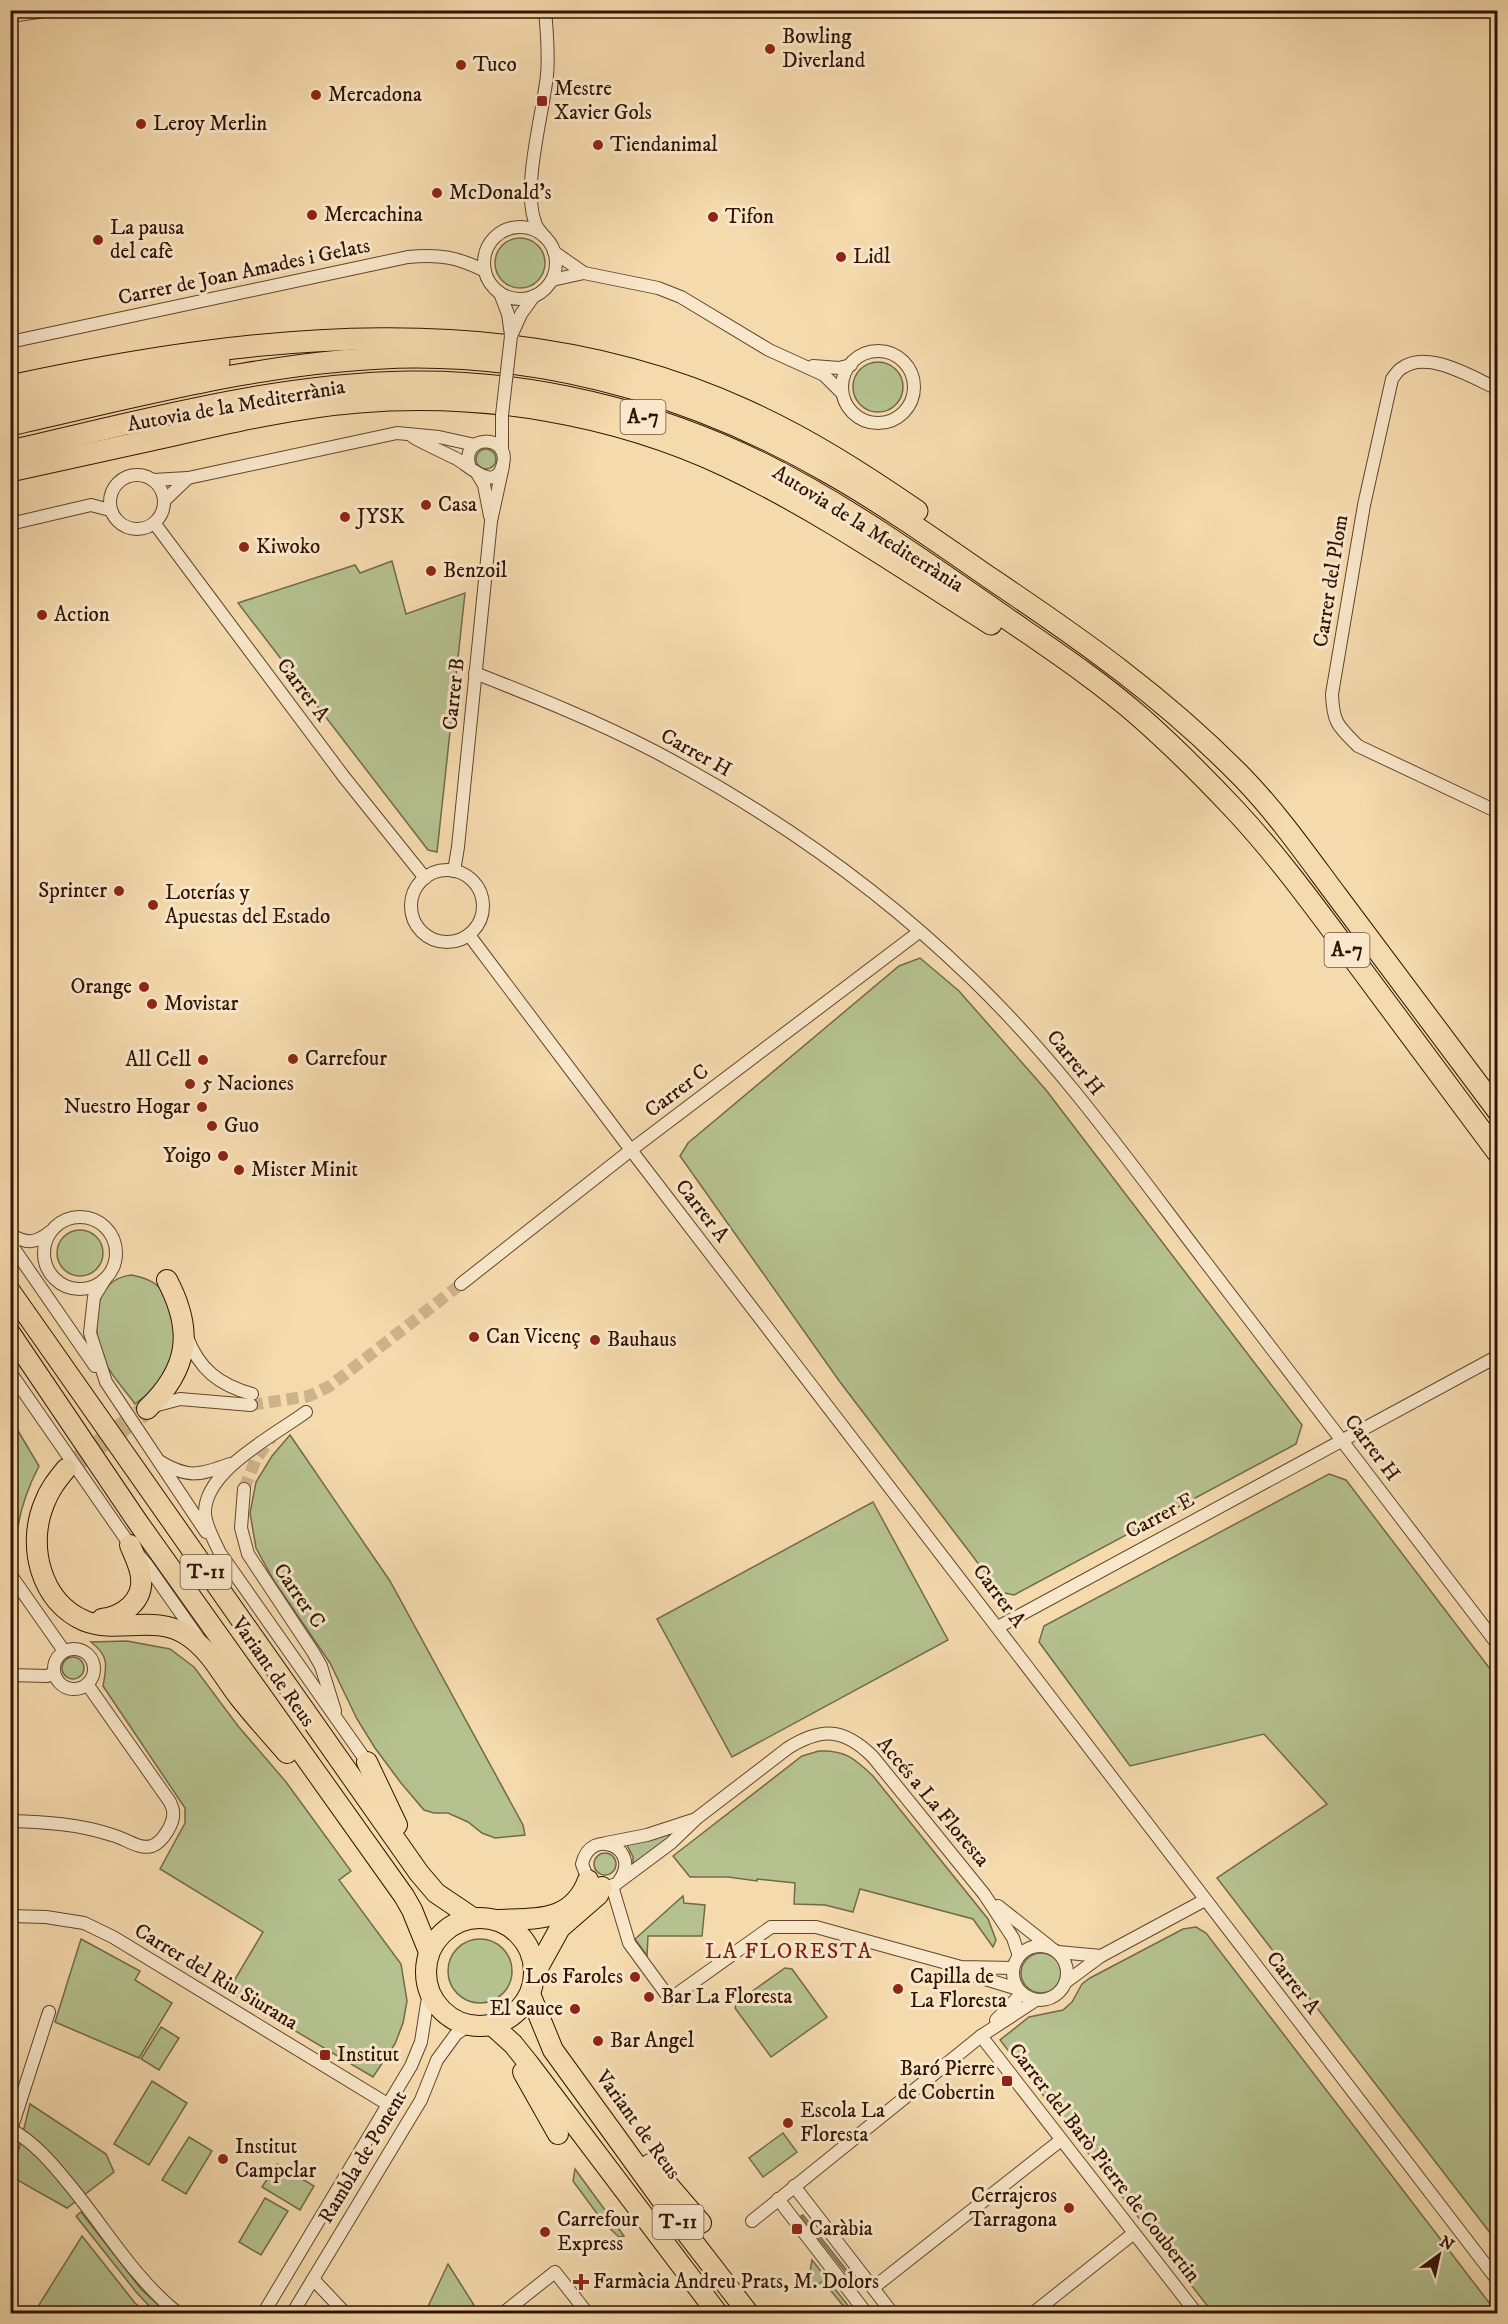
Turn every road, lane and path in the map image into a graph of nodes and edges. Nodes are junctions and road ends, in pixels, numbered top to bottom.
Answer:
1 (52, 10) edge
2 (545, 10) edge
3 (10, 16) edge
4 (545, 237) junction
5 (554, 252) junction
6 (485, 271) junction
7 (584, 273) junction
8 (552, 280) junction
9 (500, 293) junction
10 (534, 296) junction
11 (512, 336) junction
12 (347, 340) junction
13 (10, 342) edge
14 (803, 365) junction
15 (851, 365) junction
16 (10, 386) edge
17 (1497, 389) edge
18 (842, 393) junction
19 (10, 406) edge
20 (502, 416) junction
21 (10, 425) edge
22 (200, 429) junction
23 (408, 435) junction
24 (479, 443) junction
25 (502, 450) junction
26 (10, 451) edge
27 (503, 466) junction
28 (10, 471) edge
29 (474, 472) junction
30 (188, 478) junction
31 (153, 480) junction
32 (10, 485) edge
33 (165, 500) junction
34 (110, 510) junction
35 (491, 521) junction
36 (10, 524) edge
37 (154, 524) junction
38 (475, 673) junction
39 (1142, 685) junction
40 (1183, 757) junction
41 (1497, 812) edge
42 (454, 871) junction
43 (425, 878) junction
44 (919, 932) junction
45 (469, 935) junction
46 (1497, 1111) edge
47 (631, 1150) junction
48 (1497, 1153) edge
49 (51, 1232) junction
50 (10, 1234) edge
51 (10, 1243) edge
52 (105, 1279) junction
53 (167, 1280) dead end
54 (461, 1284) tunnel mouth
55 (10, 1291) edge
56 (185, 1332) junction
57 (10, 1333) edge
58 (1497, 1356) edge
59 (176, 1370) junction
60 (10, 1372) edge
61 (212, 1376) junction
62 (106, 1382) junction
63 (147, 1409) joint
64 (306, 1412) dead end
65 (1342, 1440) junction
66 (157, 1460) junction
67 (234, 1463) junction
68 (66, 1469) tunnel mouth
69 (244, 1489) tunnel mouth
70 (130, 1545) junction
71 (220, 1553) junction
72 (10, 1574) edge
73 (85, 1621) junction
74 (998, 1627) junction
75 (1497, 1645) edge
76 (206, 1650) junction
77 (64, 1651) junction
78 (54, 1673) junction
79 (10, 1675) edge
80 (87, 1684) junction
81 (339, 1723) junction
82 (367, 1762) joint
83 (697, 1818) junction
84 (10, 1821) edge
85 (357, 1833) junction
86 (605, 1843) junction
87 (407, 1848) junction
88 (605, 1883) junction
89 (984, 1894) junction
90 (1205, 1900) junction
91 (10, 1916) edge
92 (473, 1918) junction
93 (497, 1920) junction
94 (1054, 1950) junction
95 (429, 1952) junction
96 (1019, 1956) junction
97 (1101, 1956) junction
98 (962, 1967) junction
99 (1013, 1968) junction
100 (1066, 1982) junction
101 (532, 1984) junction
102 (429, 1991) junction
103 (1020, 1991) junction
104 (1036, 2000) junction
105 (49, 2012) dead end
106 (469, 2025) junction
107 (492, 2025) junction
108 (981, 2036) junction
109 (529, 2064) junction
110 (389, 2106) junction
111 (610, 2126) junction
112 (11, 2130) edge
113 (558, 2134) dead end
114 (1061, 2140) junction
115 (794, 2186) junction
116 (778, 2199) junction
117 (752, 2221) dead end
118 (701, 2223) dead end
119 (1134, 2233) junction
120 (1495, 2273) edge
121 (313, 2279) junction
122 (873, 2288) junction
123 (179, 2313) edge
124 (263, 2313) edge
125 (292, 2313) edge
126 (346, 2313) edge
127 (502, 2313) edge
128 (588, 2313) edge
129 (718, 2313) edge
130 (749, 2313) edge
131 (867, 2313) edge
132 (893, 2313) edge
133 (1032, 2313) edge
134 (1197, 2313) edge

1 - 3 street
2 - 4 street
4 - 5 street
4 - 6 street
5 - 7 street
5 - 8 street
6 - 9 street
6 - 13 street, Carrer de Joan Amades i Gelats
7 - 8 street
7 - 14 street
8 - 10 street
9 - 10 street
9 - 11 street
10 - 11 street
11 - 20 street, bridge
12 - 16 highway
12 - 19 highway
12 - 39 highway
14 - 15 street
14 - 18 street
15 - 18 street
15 - 18 street
17 - 41 street, Carrer del Plom
20 - 24 street
20 - 25 street
21 - 39 highway, Autovia de la Mediterrània / A-7
22 - 28 highway
22 - 32 highway
22 - 40 highway
23 - 24 street
23 - 29 street
23 - 30 street
24 - 25 street
24 - 29 street
25 - 27 street
26 - 40 highway, Autovia de la Mediterrània / A-7
27 - 29 street
27 - 35 street, Carrer B
29 - 35 street, Carrer B
30 - 31 street
30 - 33 street
31 - 33 street
31 - 34 street
33 - 37 street
34 - 36 street
34 - 37 street
35 - 38 street, Carrer B
37 - 43 street, Carrer A
38 - 42 street, Carrer B
38 - 44 street, Carrer H
39 - 46 highway, Autovia de la Mediterrània / A-7
40 - 48 highway, Autovia de la Mediterrània / A-7
42 - 43 street
42 - 45 street
43 - 45 street
44 - 47 street, Carrer C
44 - 65 street, Carrer H
45 - 47 street, Carrer A
47 - 54 street, Carrer C
47 - 74 street, Carrer A
49 - 50 street
49 - 52 street
49 - 52 street
51 - 62 street
52 - 62 street
53 - 56 highway
55 - 87 highway, Variant de Reus / T-11
56 - 59 highway
56 - 61 street
57 - 85 highway, Variant de Reus / T-11
58 - 65 street, Carrer E
59 - 61 street
59 - 63 highway
60 - 70 street
61 - 63 street
62 - 66 street
64 - 67 street
65 - 74 street, Carrer E
65 - 75 street, Carrer H
66 - 67 street
66 - 71 street
67 - 71 street
68 - 73 highway
69 - 81 street, Carrer C
70 - 73 highway
70 - 76 street
71 - 81 street
72 - 77 street
73 - 76 highway
74 - 90 street, Carrer A
76 - 85 highway, T-11
77 - 78 street
77 - 80 street
78 - 79 street
78 - 80 street
80 - 84 street
81 - 82 street
82 - 87 highway
83 - 86 street, Accés a La Floresta
83 - 88 street, Accés a La Floresta
83 - 89 street, Accés a La Floresta
85 - 95 highway, Variant de Reus / T-11
86 - 88 street
86 - 88 street, Accés a La Floresta
87 - 92 highway, T-11
88 - 93 highway
88 - 98 street
88 - 101 highway
89 - 94 street, Accés a La Floresta
89 - 96 street, Accés a La Floresta
90 - 97 street
90 - 120 street, Carrer A
91 - 110 street, Carrer del Riu Siurana
92 - 93 highway, T-11
92 - 95 highway, T-11
93 - 101 highway, T-11
94 - 96 street
94 - 97 street
94 - 100 street
95 - 102 highway, Variant de Reus / T-11
96 - 99 street
97 - 100 street
98 - 99 street
98 - 103 street
99 - 103 street
100 - 104 street
101 - 107 highway
101 - 111 highway, Variant de Reus / T-11
102 - 106 highway
102 - 110 street, Rambla de Ponent
103 - 104 street
103 - 108 street
104 - 108 street
105 - 112 street
106 - 107 highway
106 - 121 street, Rambla de Ponent
107 - 109 highway, T-11
108 - 114 street, Carrer del Barò Pierre de Coubertin
108 - 115 street
109 - 113 highway
109 - 129 highway, T-11
110 - 124 street, Rambla de Ponent
111 - 118 highway
111 - 130 highway, Variant de Reus / T-11
112 - 123 street
114 - 119 street, Carrer del Barò Pierre de Coubertin
114 - 122 street
115 - 116 street
115 - 122 street
116 - 117 street
116 - 131 street
119 - 133 street
119 - 134 street, Carrer del Barò Pierre de Coubertin
121 - 125 street, Rambla de Ponent
121 - 126 street
122 - 132 street
127 - 128 street

